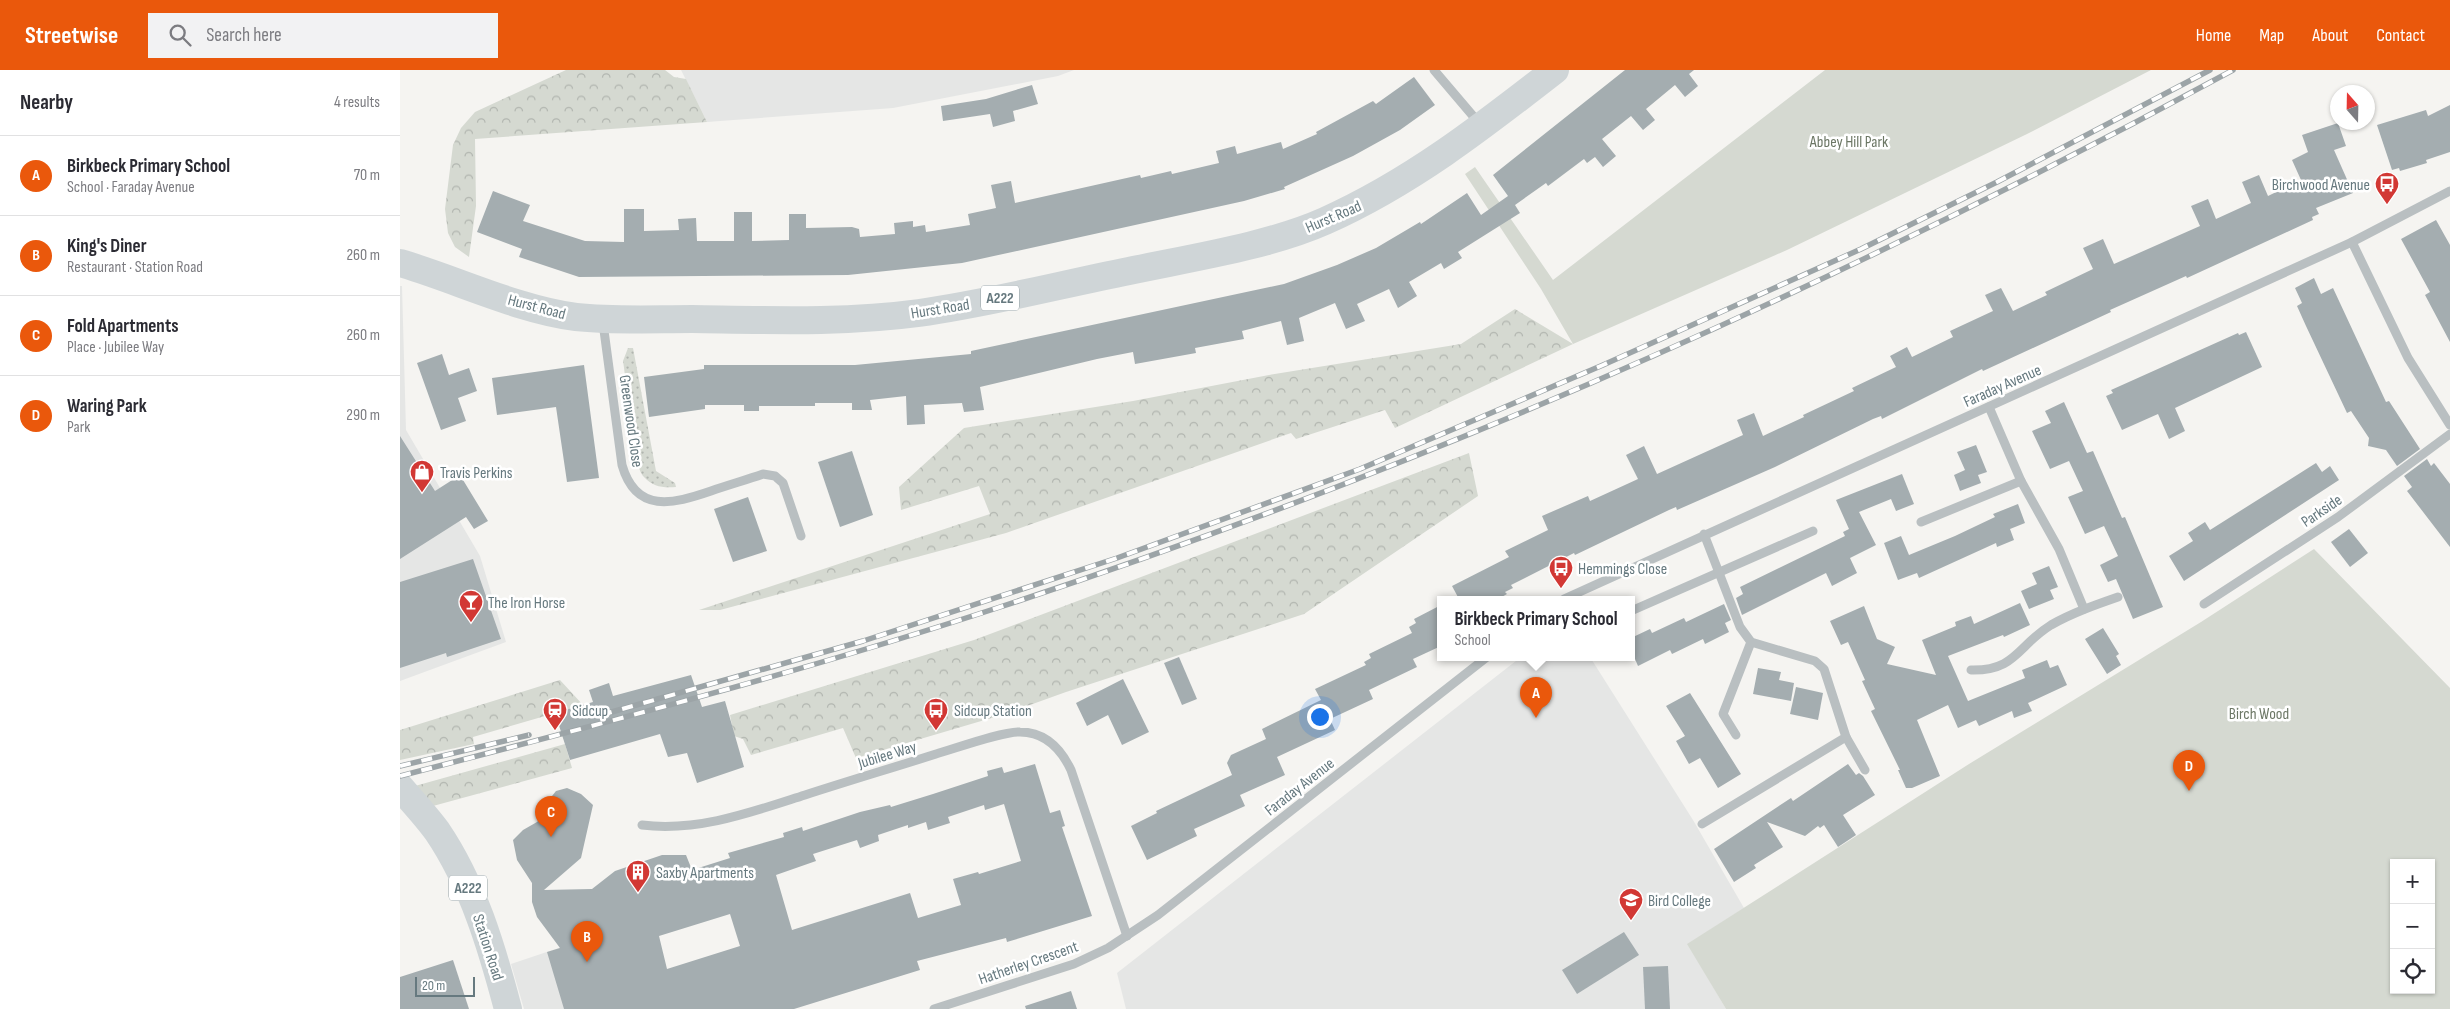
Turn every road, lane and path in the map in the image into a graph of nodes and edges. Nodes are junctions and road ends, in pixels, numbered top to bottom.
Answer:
1 (1434, 70) edge
2 (1555, 70) edge
3 (1483, 127) junction
4 (2450, 191) edge
5 (2352, 242) junction
6 (400, 263) edge
7 (603, 319) junction
8 (1989, 407) junction
9 (2450, 425) edge
10 (2450, 434) edge
11 (2021, 481) junction
12 (1920, 522) dead end
13 (1813, 531) dead end
14 (1704, 534) junction
15 (802, 536) dead end
16 (1719, 572) junction
17 (1570, 596) edge
18 (2118, 597) dead end
19 (2204, 604) dead end
20 (1635, 609) edge
21 (2084, 609) junction
22 (1751, 642) junction
23 (1482, 661) edge
24 (1971, 670) dead end
25 (1736, 735) dead end
26 (1846, 737) junction
27 (1866, 770) dead end
28 (400, 787) edge
29 (1702, 824) dead end
30 (642, 825) dead end
31 (1127, 936) junction
32 (508, 1009) edge
33 (934, 1009) edge

1 - 3 street
2 - 3 main road, Hurst Road / A222
3 - 7 main road, Hurst Road / A222
4 - 5 street, Faraday Avenue
5 - 8 street, Faraday Avenue
5 - 9 street
6 - 7 main road, Hurst Road / A222
7 - 15 street, Greenwood Close
8 - 11 street
8 - 14 street, Faraday Avenue
10 - 19 street, Parkside
11 - 12 street
11 - 21 street
13 - 16 street
14 - 16 street
14 - 17 street, Faraday Avenue
16 - 20 street
16 - 22 street
18 - 21 street
21 - 24 street
22 - 25 street
22 - 26 street
23 - 31 street, Faraday Avenue
26 - 27 street
26 - 29 street
28 - 32 main road, Station Road / A222
30 - 31 street, Jubilee Way
31 - 33 street, Hatherley Crescent

